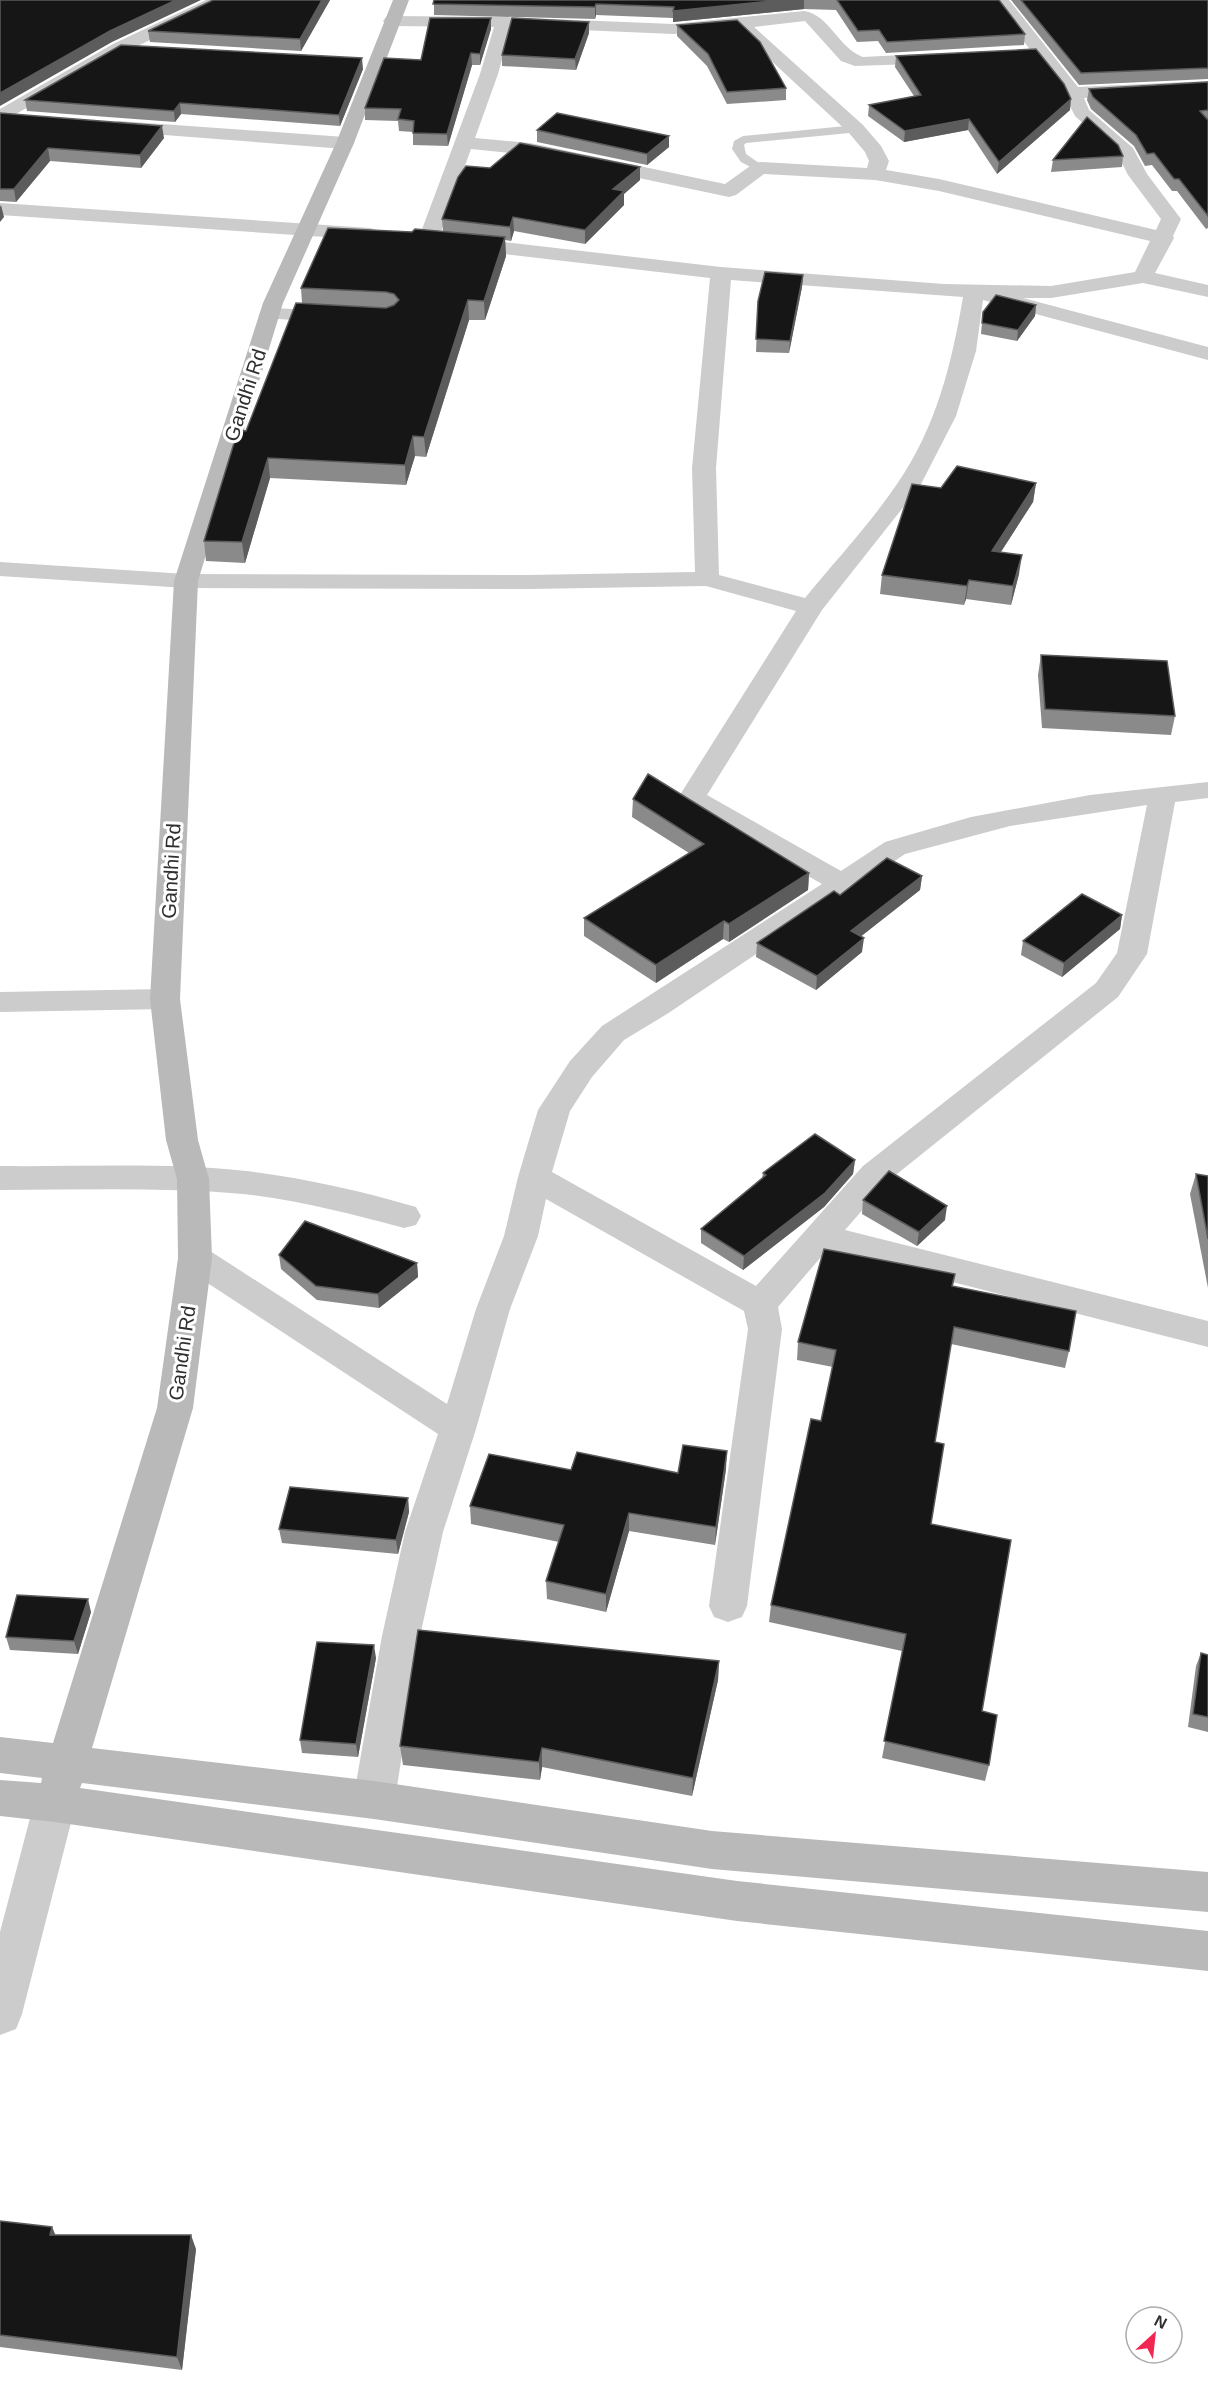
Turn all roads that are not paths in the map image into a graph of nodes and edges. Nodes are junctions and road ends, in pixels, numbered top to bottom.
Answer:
1 (219, 0) edge
2 (401, 0) edge
3 (1000, 0) edge
4 (800, 8) edge
5 (392, 21) junction
6 (504, 22) junction
7 (740, 23) junction
8 (119, 48) junction
9 (159, 51) edge
10 (1042, 52) junction
11 (1019, 53) edge
12 (961, 57) edge
13 (1208, 86) edge
14 (1073, 93) junction
15 (0, 117) edge
16 (35, 121) edge
17 (106, 126) edge
18 (856, 129) junction
19 (345, 143) junction
20 (464, 143) junction
21 (760, 168) junction
22 (874, 174) junction
23 (0, 209) edge
24 (305, 228) junction
25 (1164, 238) junction
26 (428, 240) junction
27 (721, 273) junction
28 (1143, 277) junction
29 (974, 291) junction
30 (1208, 291) edge
31 (270, 314) junction
32 (364, 318) edge
33 (1208, 354) edge
34 (0, 569) edge
35 (707, 579) junction
36 (186, 581) junction
37 (811, 607) junction
38 (1208, 790) edge
39 (1163, 794) junction
40 (842, 883) junction
41 (165, 999) junction
42 (0, 1002) edge
43 (534, 1177) junction
44 (0, 1178) edge
45 (194, 1179) junction
46 (404, 1216) dead end
47 (820, 1236) junction
48 (195, 1258) junction
49 (760, 1304) junction
50 (1208, 1334) edge
51 (458, 1429) junction
52 (728, 1606) dead end
53 (0, 1755) edge
54 (67, 1762) junction
55 (0, 1798) edge
56 (374, 1800) junction
57 (55, 1803) junction
58 (1208, 1892) edge
59 (1208, 1951) edge
60 (0, 2014) edge

1 - 8 street
2 - 5 street, Gandhi Rd
3 - 10 street
4 - 7 street
4 - 12 street
5 - 6 street
5 - 19 street, Gandhi Rd
6 - 7 street
6 - 20 street
7 - 18 street
8 - 9 street
8 - 15 street
10 - 11 street
10 - 14 street
13 - 14 street
14 - 25 street
15 - 16 street
17 - 19 street
18 - 21 lane
18 - 22 street
19 - 24 street, Gandhi Rd
20 - 21 street
20 - 26 street
21 - 22 street
22 - 25 street
23 - 24 street
24 - 26 street
24 - 31 street, Gandhi Rd
25 - 28 street
26 - 27 street
27 - 29 street
27 - 35 street
28 - 29 street
28 - 30 street
29 - 33 street
29 - 37 street
31 - 32 street
31 - 36 street, Gandhi Rd
34 - 36 street
35 - 36 street
35 - 37 street
36 - 41 street, Gandhi Rd
37 - 40 street
38 - 39 street
39 - 40 street
39 - 47 street
40 - 43 street
41 - 42 street
41 - 45 street, Gandhi Rd
43 - 49 street
43 - 51 street
44 - 45 street
45 - 46 street
45 - 48 street, Gandhi Rd
47 - 49 street
47 - 50 street
48 - 51 street
48 - 54 street, Gandhi Rd
49 - 52 street
51 - 56 street
53 - 54 street
54 - 56 street
54 - 57 street, Gandhi Rd
55 - 57 street
56 - 58 street
57 - 59 street
57 - 60 street

